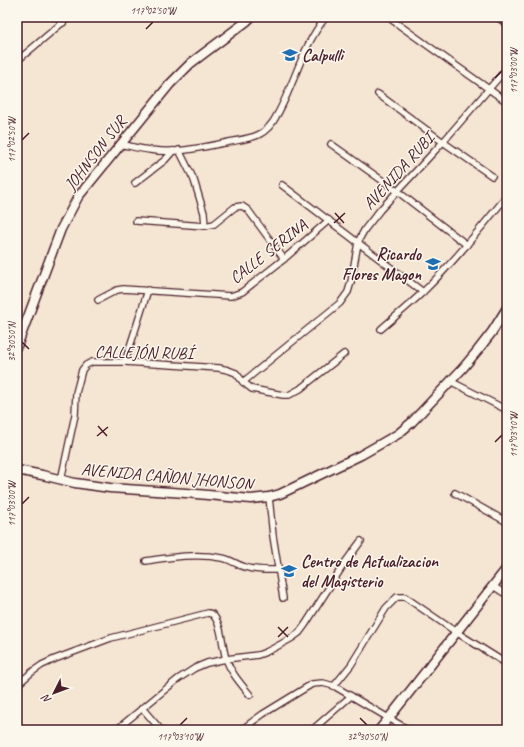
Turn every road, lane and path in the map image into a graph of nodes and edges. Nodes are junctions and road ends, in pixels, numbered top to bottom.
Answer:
1 (58, 17) edge
2 (69, 17) edge
3 (251, 17) edge
4 (326, 17) edge
5 (497, 17) edge
6 (392, 20) dead end
7 (63, 23) junction
8 (507, 24) edge
9 (17, 60) edge
10 (507, 68) edge
11 (488, 89) junction
12 (378, 94) dead end
13 (507, 102) edge
14 (443, 142) junction
15 (120, 144) junction
16 (331, 144) dead end
17 (176, 150) junction
18 (492, 176) dead end
19 (135, 183) dead end
20 (282, 185) dead end
21 (397, 191) junction
22 (507, 196) edge
23 (329, 220) junction
24 (136, 221) dead end
25 (205, 226) junction
26 (358, 243) junction
27 (467, 245) junction
28 (284, 259) junction
29 (148, 290) junction
30 (423, 292) junction
31 (98, 300) dead end
32 (507, 308) edge
33 (381, 329) dead end
34 (17, 346) edge
35 (344, 354) dead end
36 (125, 362) junction
37 (450, 381) junction
38 (243, 382) junction
39 (507, 410) edge
40 (17, 470) edge
41 (61, 480) junction
42 (455, 493) dead end
43 (269, 497) junction
44 (507, 522) edge
45 (361, 541) dead end
46 (146, 561) dead end
47 (507, 568) edge
48 (278, 570) junction
49 (493, 586) junction
50 (507, 595) edge
51 (284, 598) dead end
52 (456, 632) junction
53 (226, 659) junction
54 (507, 664) edge
55 (17, 685) edge
56 (334, 686) junction
57 (250, 695) dead end
58 (351, 696) junction
59 (142, 708) junction
60 (389, 718) junction
61 (116, 730) edge
62 (161, 730) edge
63 (242, 730) edge
64 (312, 730) edge
65 (379, 730) edge
66 (409, 730) edge

1 - 7 street
2 - 7 street
3 - 15 main road, JOHNSON SUR
4 - 17 street
5 - 8 street
6 - 11 street
7 - 9 street
10 - 11 street, AVENIDA RUBI
11 - 13 street
11 - 14 street, AVENIDA RUBI
12 - 14 street
14 - 18 street
14 - 21 street, AVENIDA RUBI
15 - 17 street
15 - 34 main road, JOHNSON SUR
16 - 21 street
17 - 19 street
17 - 25 street
20 - 23 street
21 - 26 street, AVENIDA RUBI
21 - 27 street
22 - 27 street
23 - 26 street
23 - 28 street, CALLE SERINA
24 - 25 street
25 - 28 street
26 - 30 street
26 - 38 street, AVENIDA RUBI
27 - 30 street
28 - 29 street, CALLE SERINA
29 - 31 street, CALLE SERINA
29 - 36 street
30 - 33 street
32 - 37 main road, AVENIDA CAÑON JHONSON
35 - 38 street, CALLEJÓN RUBÍ
36 - 38 street, CALLEJÓN RUBÍ
36 - 41 street, CALLEJÓN RUBÍ
37 - 39 street
37 - 43 main road, AVENIDA CAÑON JHONSON
40 - 41 main road, AVENIDA CAÑON JHONSON
41 - 43 main road, AVENIDA CAÑON JHONSON
42 - 44 street
43 - 48 street
45 - 53 street
46 - 48 street
47 - 49 main road
48 - 51 street
49 - 50 street
49 - 52 main road
52 - 54 street
52 - 56 street
52 - 60 main road
53 - 55 street
53 - 57 street
53 - 59 street
56 - 58 street
56 - 63 street
58 - 60 street
58 - 64 street
59 - 61 street
59 - 62 street
60 - 65 main road
60 - 66 street

